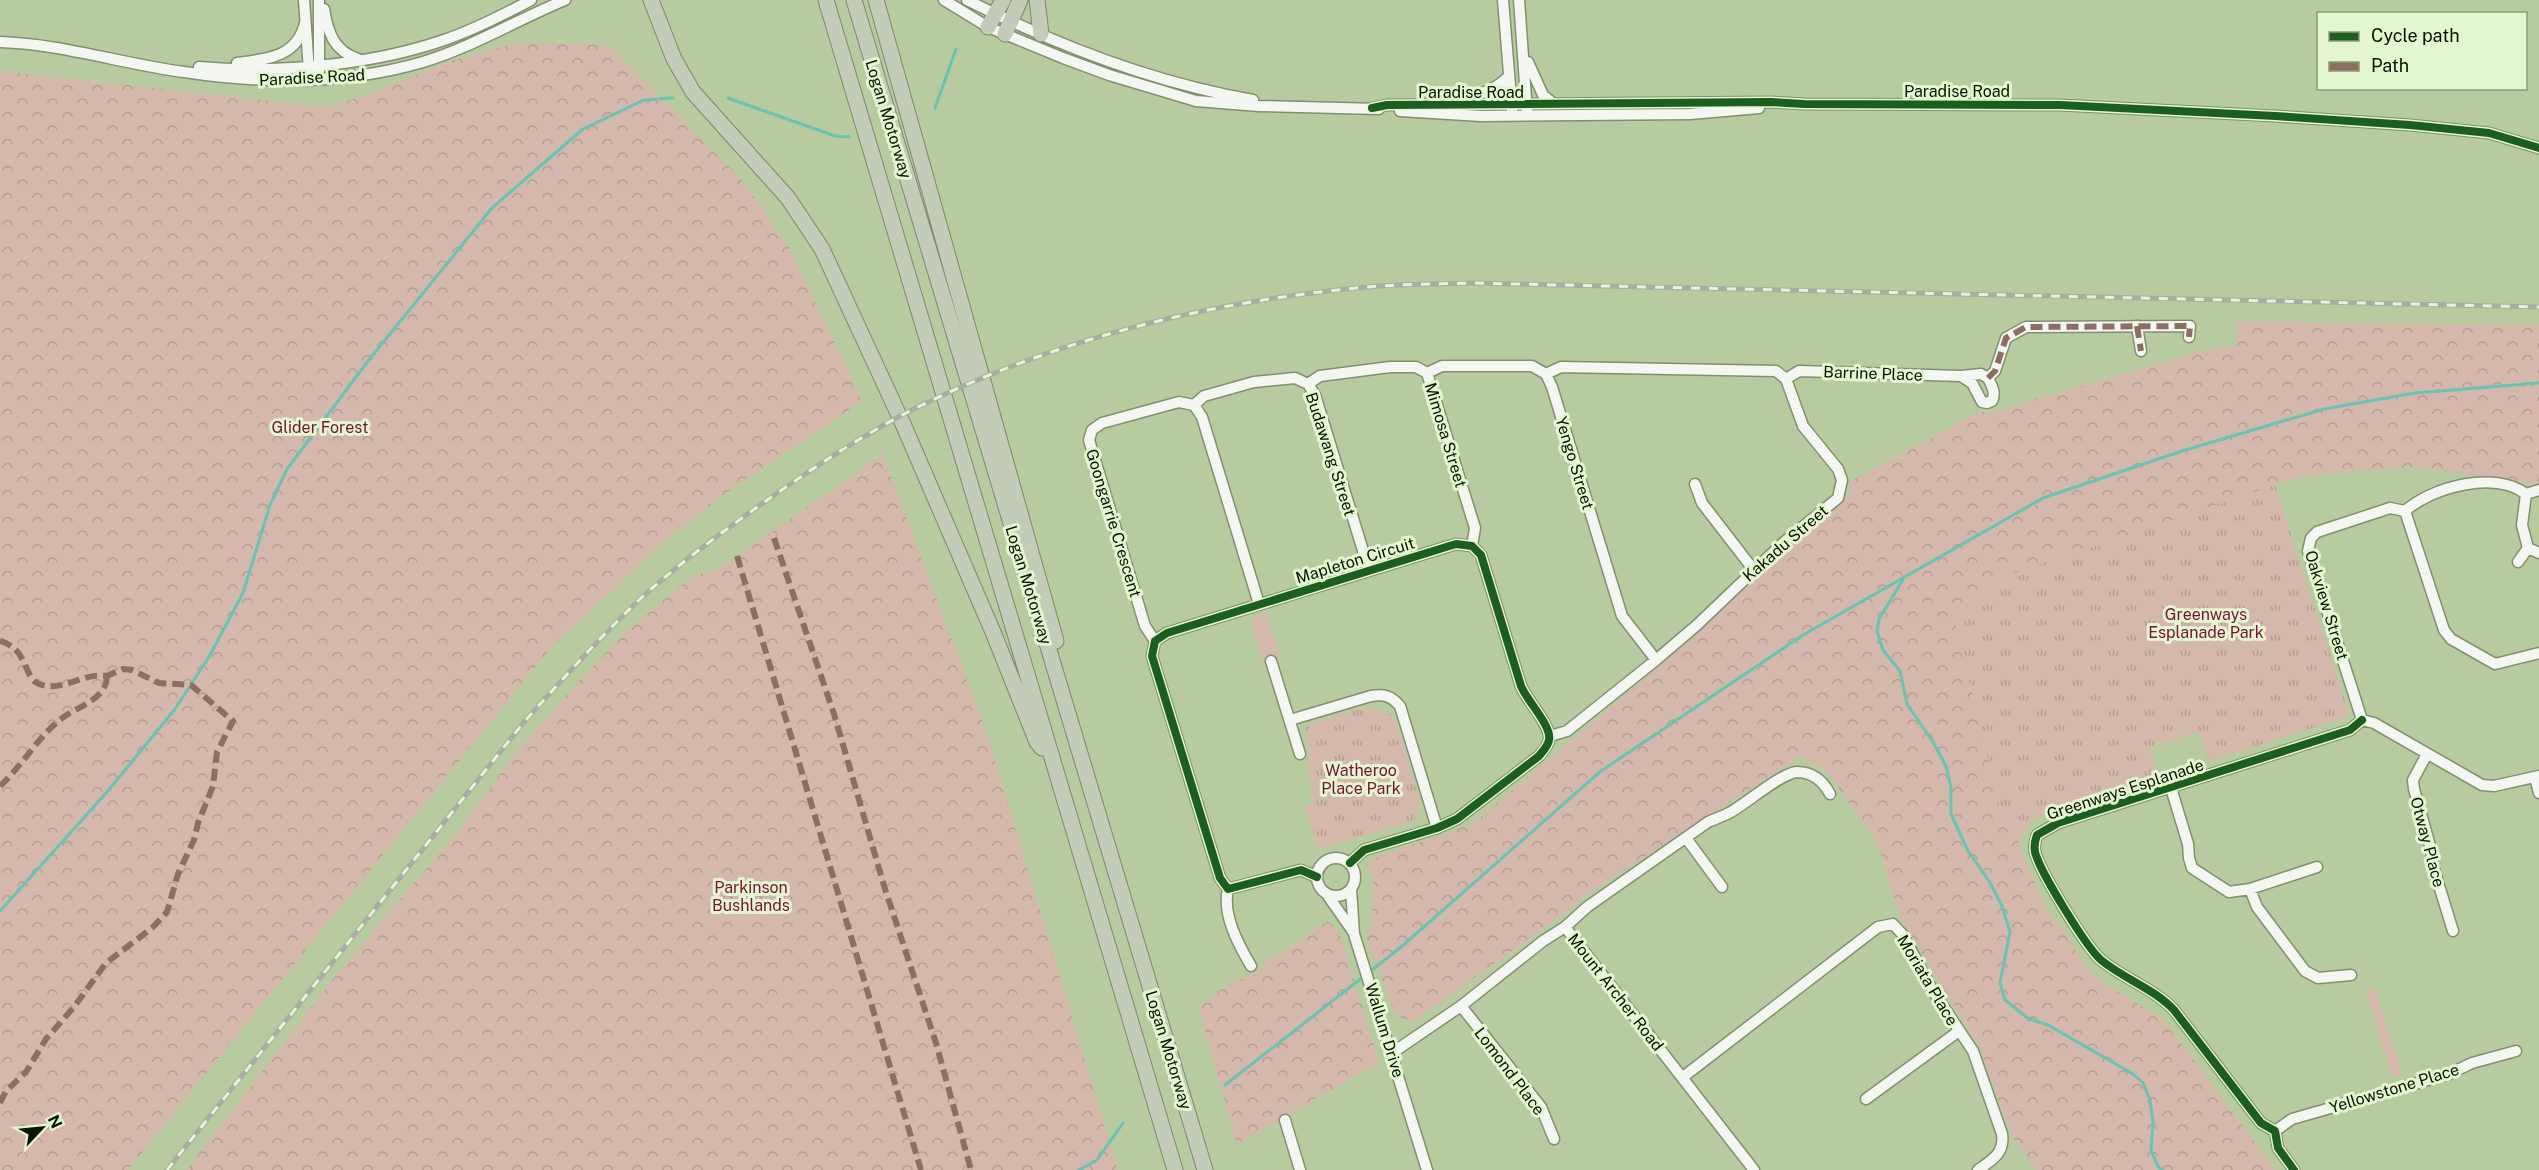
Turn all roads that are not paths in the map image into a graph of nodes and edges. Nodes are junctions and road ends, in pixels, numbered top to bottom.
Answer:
1 (304, 0) edge
2 (321, 0) edge
3 (531, 0) edge
4 (565, 0) edge
5 (639, 0) edge
6 (651, 0) edge
7 (826, 0) edge
8 (854, 0) edge
9 (876, 0) edge
10 (944, 0) edge
11 (967, 0) edge
12 (1003, 0) edge
13 (1020, 0) edge
14 (1037, 0) edge
15 (1503, 0) edge
16 (1519, 0) edge
17 (657, 17) junction
18 (992, 20) junction
19 (305, 23) junction
20 (1008, 27) junction
21 (1041, 34) junction
22 (0, 42) edge
23 (1523, 48) junction
24 (118, 59) junction
25 (360, 60) junction
26 (313, 65) junction
27 (195, 67) junction
28 (1509, 76) junction
29 (315, 80) junction
30 (1554, 104) junction
31 (1804, 104) junction
32 (1442, 105) junction
33 (1292, 108) junction
34 (1372, 108) junction
35 (1512, 110) junction
36 (1527, 110) junction
37 (2539, 148) edge
38 (2137, 326) junction
39 (2189, 337) dead end
40 (2141, 351) dead end
41 (1427, 373) junction
42 (1546, 374) junction
43 (1961, 376) junction
44 (1988, 378) junction
45 (1786, 379) junction
46 (1308, 384) junction
47 (1194, 405) junction
48 (1695, 484) dead end
49 (2539, 490) edge
50 (2526, 494) junction
51 (2405, 511) junction
52 (1472, 546) junction
53 (2528, 548) junction
54 (2539, 553) edge
55 (2518, 562) dead end
56 (1753, 569) junction
57 (1369, 570) junction
58 (1259, 603) junction
59 (1155, 640) junction
60 (2539, 653) edge
61 (1656, 660) junction
62 (1271, 661) dead end
63 (1290, 720) junction
64 (2362, 720) junction
65 (1070, 721) junction
66 (1550, 736) junction
67 (1300, 754) dead end
68 (2427, 754) junction
69 (1053, 762) junction
70 (2537, 777) edge
71 (2171, 788) junction
72 (2539, 793) edge
73 (1830, 794) dead end
74 (1437, 828) junction
75 (1686, 838) junction
76 (1350, 863) junction
77 (2317, 867) dead end
78 (1317, 877) junction
79 (1722, 887) dead end
80 (1228, 889) junction
81 (1351, 889) junction
82 (2250, 889) junction
83 (1326, 893) junction
84 (1565, 927) junction
85 (2453, 931) dead end
86 (1354, 934) junction
87 (1251, 966) dead end
88 (2351, 975) dead end
89 (1461, 1006) junction
90 (1959, 1031) junction
91 (2516, 1051) dead end
92 (1392, 1053) junction
93 (1683, 1077) junction
94 (1866, 1099) dead end
95 (1285, 1120) dead end
96 (2275, 1131) junction
97 (1554, 1139) dead end
98 (1175, 1170) edge
99 (1204, 1170) edge
100 (1300, 1170) edge
101 (1427, 1170) edge
102 (1754, 1170) edge
103 (1978, 1170) edge
104 (2294, 1170) edge

1 - 19 street
2 - 25 street, Paradise Road
2 - 26 street
3 - 25 street, Paradise Road
4 - 29 street, Paradise Road
5 - 17 highway
6 - 17 highway
7 - 69 highway, Logan Motorway
8 - 65 highway, Logan Motorway
9 - 65 highway
10 - 18 street, Paradise Road
11 - 18 street, Paradise Road
12 - 18 highway
13 - 20 highway
14 - 21 highway
15 - 28 street
16 - 23 street
17 - 69 highway
18 - 20 street, Paradise Road
19 - 26 street
19 - 27 street
20 - 21 street, Paradise Road
20 - 33 street, Paradise Road
21 - 33 street, Paradise Road
22 - 24 street, Paradise Road
23 - 30 street
23 - 36 street
24 - 27 street, Paradise Road
24 - 29 street, Paradise Road
25 - 26 street, Paradise Road
26 - 27 street, Paradise Road
26 - 29 street
28 - 32 street
28 - 35 street
30 - 31 street, Paradise Road
30 - 36 street, Paradise Road
31 - 36 street, Paradise Road
31 - 37 street, Paradise Road
32 - 34 street, Paradise Road
32 - 35 street, Paradise Road
33 - 34 street, Paradise Road
34 - 35 street, Paradise Road
35 - 36 street, Paradise Road
38 - 39 street
38 - 40 street
38 - 44 street
41 - 42 street
41 - 46 street, Mimosa Street
41 - 52 street, Mimosa Street
42 - 45 street
42 - 61 street, Yengo Street
43 - 44 street, Barrine Place
43 - 44 street
43 - 45 street, Barrine Place
45 - 56 street, Kakadu Street
46 - 47 street, Budawang Street
46 - 57 street, Budawang Street
47 - 58 street
47 - 59 street, Goongarrie Crescent
48 - 56 street
49 - 50 street
50 - 51 street, Oakview Street
50 - 53 street
51 - 60 street
51 - 64 street, Oakview Street
52 - 57 street, Mapleton Circuit
52 - 66 street
53 - 54 street
53 - 55 street
56 - 61 street, Kakadu Street
57 - 58 street, Mapleton Circuit
58 - 59 street, Mapleton Circuit
59 - 80 street
61 - 66 street, Kakadu Street
62 - 63 street
63 - 67 street
63 - 74 street
64 - 68 street
64 - 71 street, Greenways Esplanade
65 - 99 highway, Logan Motorway
66 - 74 street
68 - 70 street
68 - 85 street, Otway Place
69 - 98 highway, Logan Motorway
70 - 72 street
71 - 82 street
71 - 96 street, Greenways Esplanade
73 - 75 street
74 - 76 street
75 - 79 street
75 - 84 street
76 - 78 street
76 - 81 street
77 - 82 street
78 - 80 street
78 - 83 street
80 - 87 street
81 - 83 street
81 - 86 street, Wallum Drive
82 - 88 street
83 - 86 street
84 - 89 street, Mount Archer Road
84 - 93 street, Mount Archer Road
86 - 92 street, Wallum Drive
89 - 92 street, Mount Archer Road
89 - 97 street, Lomond Place
90 - 93 street, Moriata Place
90 - 94 street
90 - 103 street, Moriata Place
91 - 96 street, Yellowstone Place
92 - 101 street, Wallum Drive
93 - 102 street, Mount Archer Road
95 - 100 street
96 - 104 street, Greenways Esplanade

